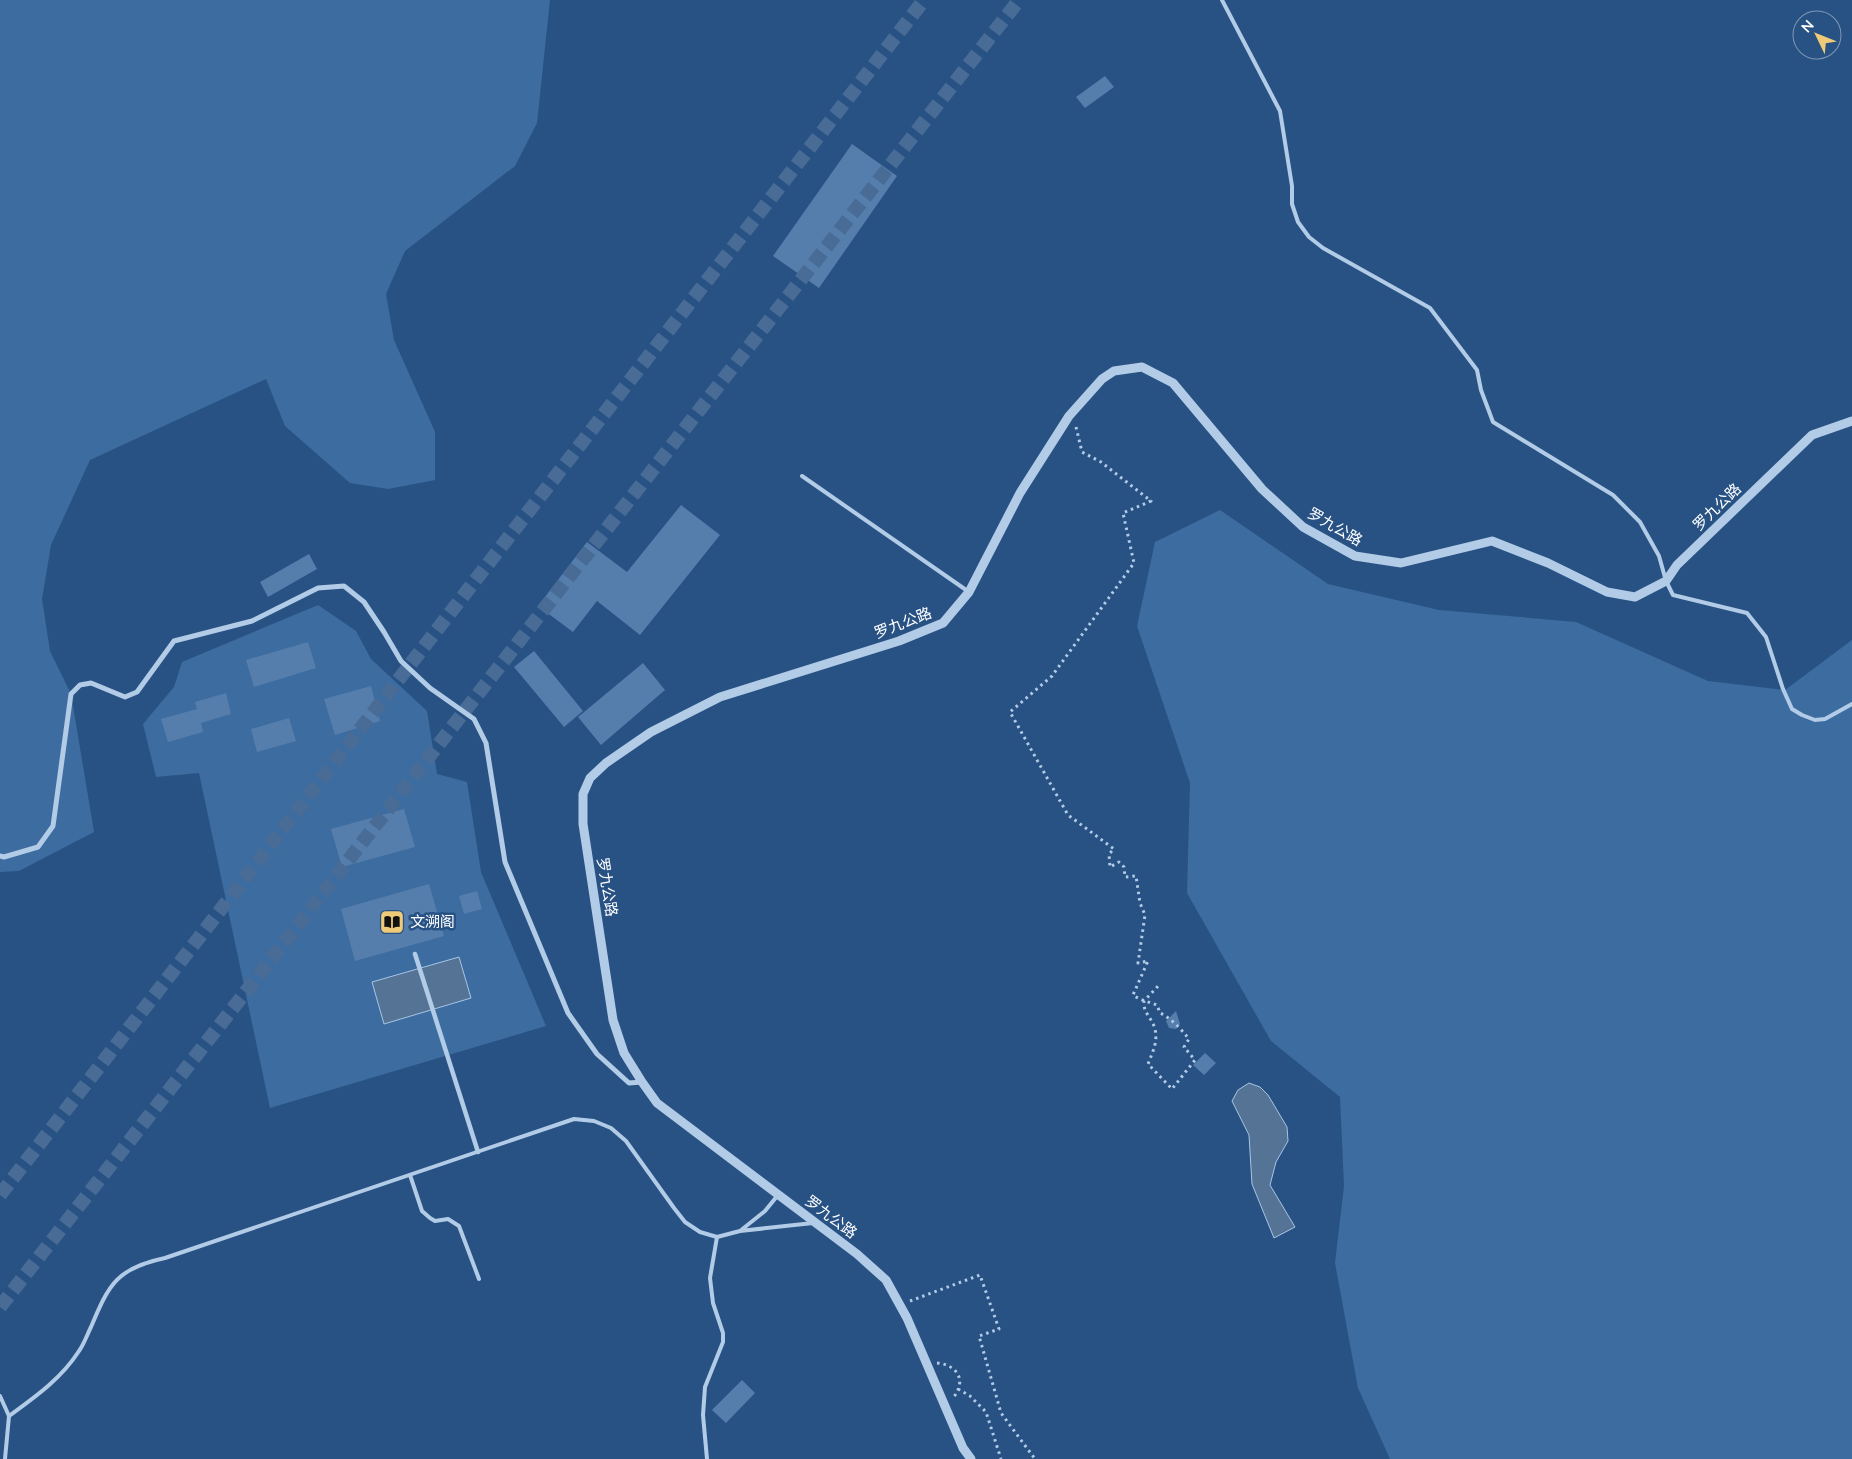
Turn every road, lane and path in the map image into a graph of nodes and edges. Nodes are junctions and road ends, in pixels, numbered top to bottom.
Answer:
1 (1222, 0) edge
2 (1069, 416) junction
3 (1852, 421) edge
4 (802, 476) dead end
5 (1666, 581) junction
6 (969, 592) junction
7 (1852, 704) edge
8 (0, 856) edge
9 (415, 954) dead end
10 (1160, 984) dead end
11 (1144, 1001) junction
12 (642, 1082) junction
13 (478, 1152) junction
14 (410, 1175) junction
15 (778, 1195) junction
16 (815, 1223) junction
17 (740, 1231) junction
18 (717, 1237) junction
19 (479, 1279) dead end
20 (906, 1294) dead end
21 (926, 1361) junction
22 (958, 1389) junction
23 (0, 1396) edge
24 (944, 1404) junction
25 (9, 1416) junction
26 (5, 1459) edge
27 (707, 1459) edge
28 (971, 1459) edge
29 (1001, 1459) edge
30 (1035, 1459) edge

1 - 5 lane
2 - 5 street, 罗九公路
2 - 6 street, 罗九公路
2 - 11 path
3 - 5 street, 罗九公路
4 - 6 lane
5 - 7 lane
6 - 12 street, 罗九公路
8 - 12 street
9 - 13 street
10 - 11 path
11 - 11 path
12 - 15 street, 罗九公路
13 - 14 lane
13 - 18 lane
14 - 19 lane
14 - 25 lane
15 - 16 street, 罗九公路
15 - 17 lane
16 - 17 lane
16 - 21 street, 罗九公路
17 - 18 lane
18 - 27 lane
20 - 30 path
21 - 22 path
21 - 24 street, 罗九公路
22 - 24 path
22 - 29 path
23 - 25 lane
24 - 28 street, 罗九公路
25 - 26 lane

